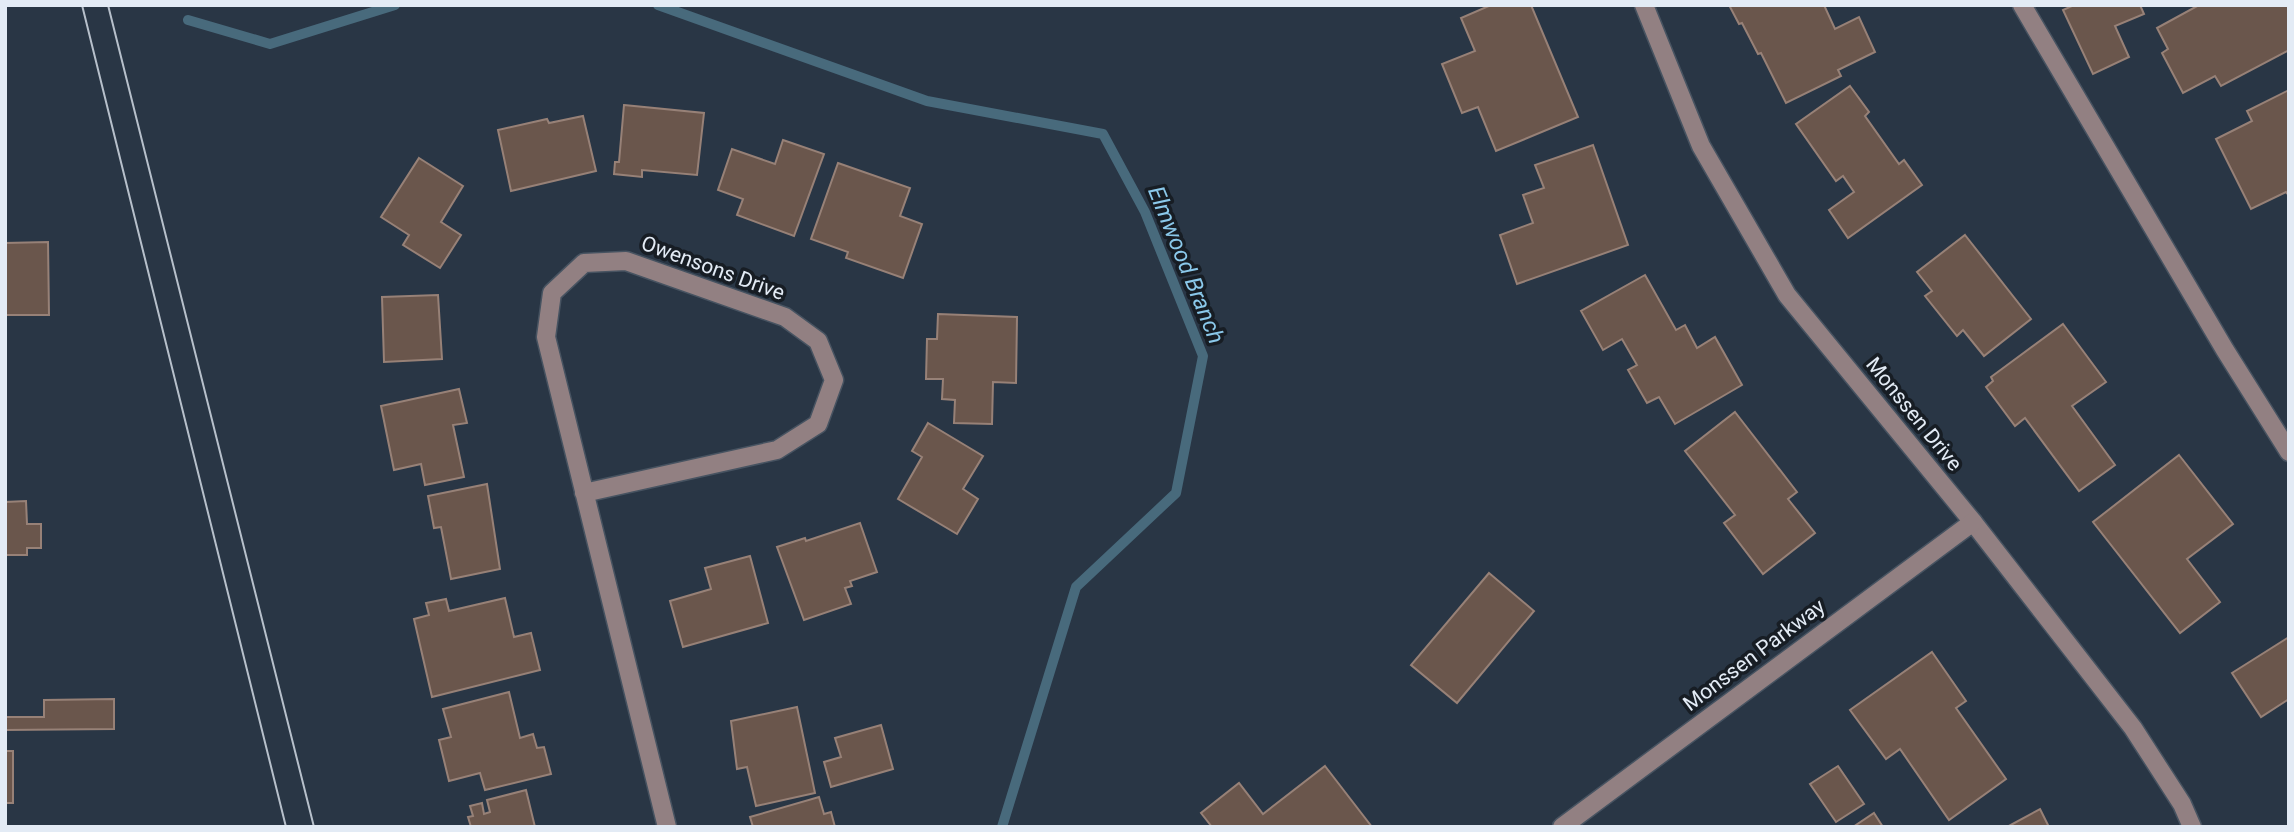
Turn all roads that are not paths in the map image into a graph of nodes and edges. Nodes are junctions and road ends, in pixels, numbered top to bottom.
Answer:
1 (1644, 5) edge
2 (2022, 5) edge
3 (2289, 452) edge
4 (584, 493) junction
5 (1973, 522) junction
6 (667, 827) edge
7 (1562, 827) edge
8 (2192, 827) edge

1 - 5 street, Monssen Drive
2 - 3 street
4 - 4 street, Owensons Drive
4 - 6 street, Owensons Drive
5 - 7 street, Monssen Parkway
5 - 8 street, Monssen Drive

